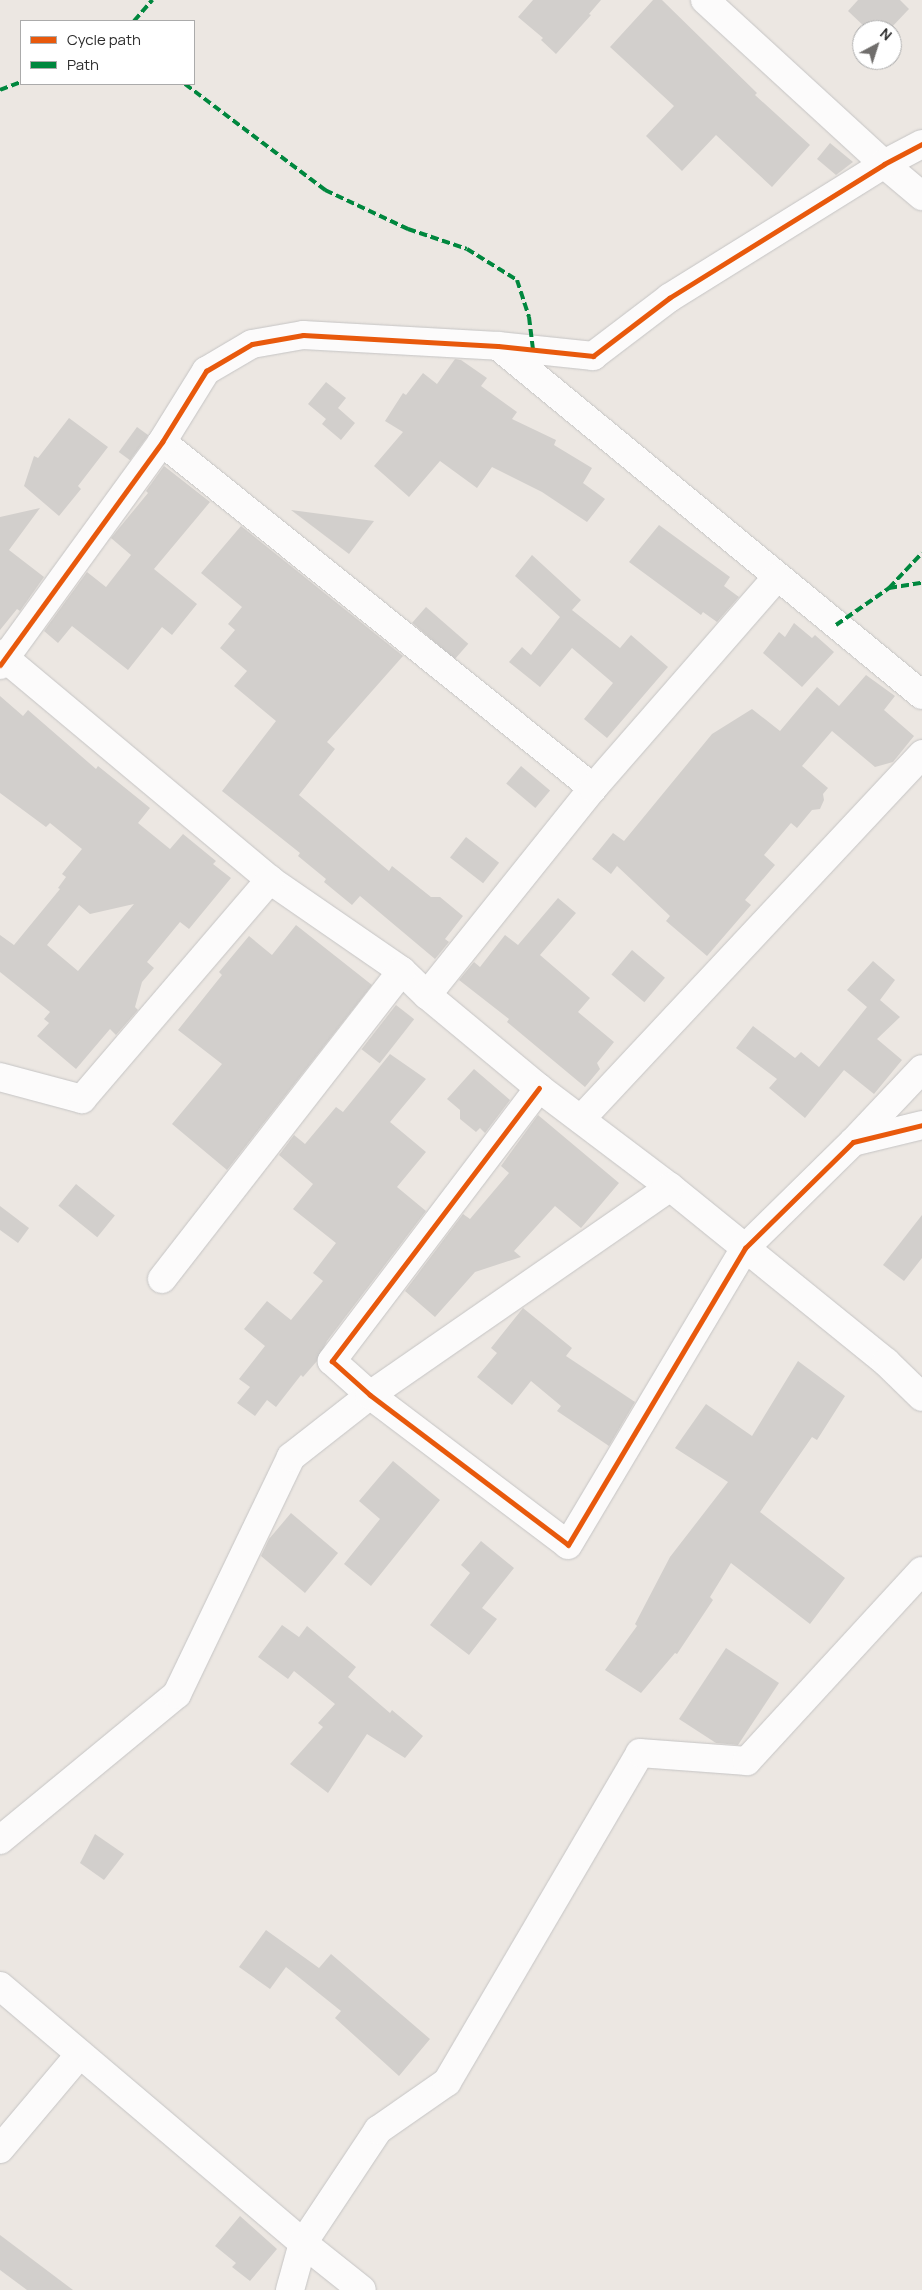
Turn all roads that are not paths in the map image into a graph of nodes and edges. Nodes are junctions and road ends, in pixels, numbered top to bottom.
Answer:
1 (705, 0) edge
2 (922, 144) edge
3 (884, 164) junction
4 (922, 196) edge
5 (498, 346) junction
6 (162, 442) junction
7 (777, 577) junction
8 (2, 659) edge
9 (922, 695) edge
10 (922, 754) edge
11 (593, 788) junction
12 (270, 880) junction
13 (402, 971) junction
14 (427, 995) junction
15 (922, 1069) edge
16 (0, 1076) edge
17 (539, 1088) junction
18 (581, 1119) junction
19 (922, 1125) edge
20 (853, 1142) junction
21 (670, 1187) junction
22 (745, 1248) junction
23 (162, 1279) dead end
24 (370, 1395) junction
25 (922, 1397) edge
26 (922, 1571) edge
27 (0, 1840) edge
28 (0, 1986) edge
29 (80, 2054) junction
30 (0, 2149) edge
31 (303, 2243) junction
32 (290, 2290) edge
33 (362, 2290) edge

1 - 3 street
2 - 3 street
3 - 4 street
3 - 5 street
5 - 6 street
5 - 7 street
6 - 8 street
6 - 11 street
7 - 9 street
7 - 11 street
8 - 12 street
10 - 18 street
11 - 14 street
12 - 13 street
12 - 16 street
13 - 14 street
13 - 23 street
14 - 17 street
15 - 20 street
17 - 18 street
17 - 24 street
18 - 21 street
19 - 20 street
20 - 22 street
21 - 22 street
21 - 24 street
22 - 24 street
22 - 25 street
24 - 27 street
26 - 31 street
28 - 29 street
29 - 30 street
29 - 31 street
31 - 32 street
31 - 33 street

